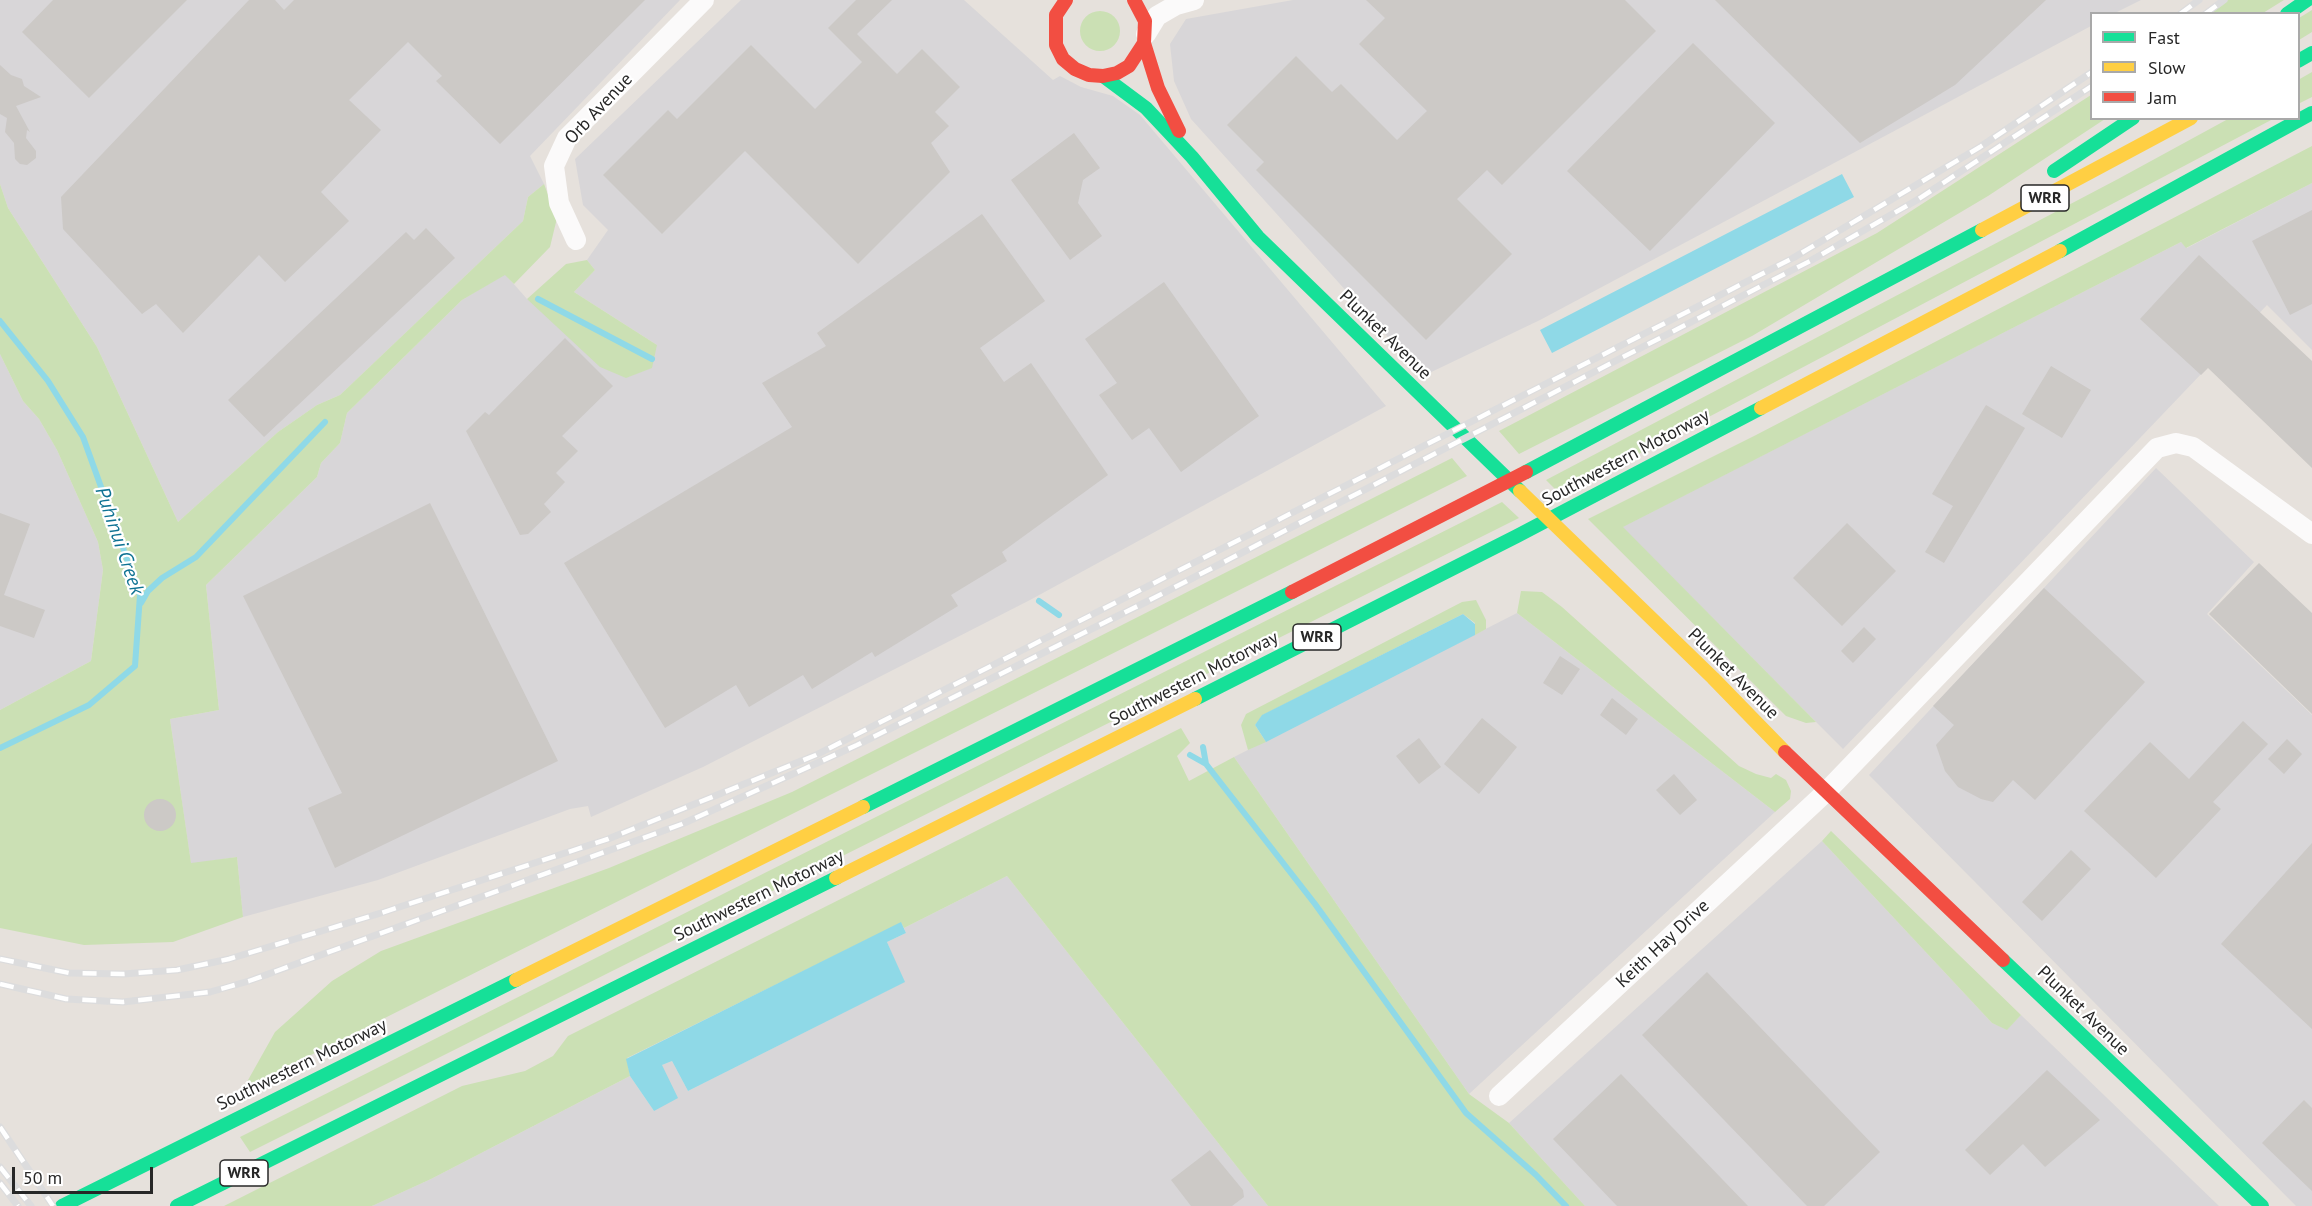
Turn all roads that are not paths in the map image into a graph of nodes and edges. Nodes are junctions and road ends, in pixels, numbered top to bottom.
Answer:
1 (704, 0) edge
2 (1045, 0) edge
3 (1066, 0) edge
4 (1134, 0) edge
5 (1194, 0) edge
6 (2307, 0) edge
7 (2290, 12) edge
8 (1054, 29) junction
9 (1145, 39) junction
10 (1103, 76) junction
11 (2130, 120) edge
12 (2187, 120) edge
13 (2300, 120) edge
14 (2312, 122) edge
15 (2252, 147) junction
16 (1192, 157) junction
17 (2044, 177) dead end
18 (2024, 191) dead end
19 (576, 240) dead end
20 (1898, 277) junction
21 (2312, 534) edge
22 (1826, 792) junction
23 (1499, 1096) dead end
24 (62, 1206) edge
25 (177, 1206) edge
26 (2262, 1206) edge

1 - 19 street, Orb Avenue
2 - 8 main road
3 - 8 main road
4 - 9 main road, Plunket Avenue
5 - 9 street
6 - 7 main road
8 - 10 main road
9 - 10 main road
9 - 16 main road, Plunket Avenue
10 - 16 main road, Plunket Avenue
11 - 17 main road
12 - 20 main road, Southwestern Motorway / WRR
13 - 15 main road, Southwestern Motorway / WRR
14 - 15 main road
15 - 25 main road, Southwestern Motorway / WRR
16 - 22 main road, Plunket Avenue
18 - 20 main road
20 - 24 main road, Southwestern Motorway / WRR
21 - 22 street, Keith Hay Drive
22 - 23 street, Keith Hay Drive
22 - 26 main road, Plunket Avenue

